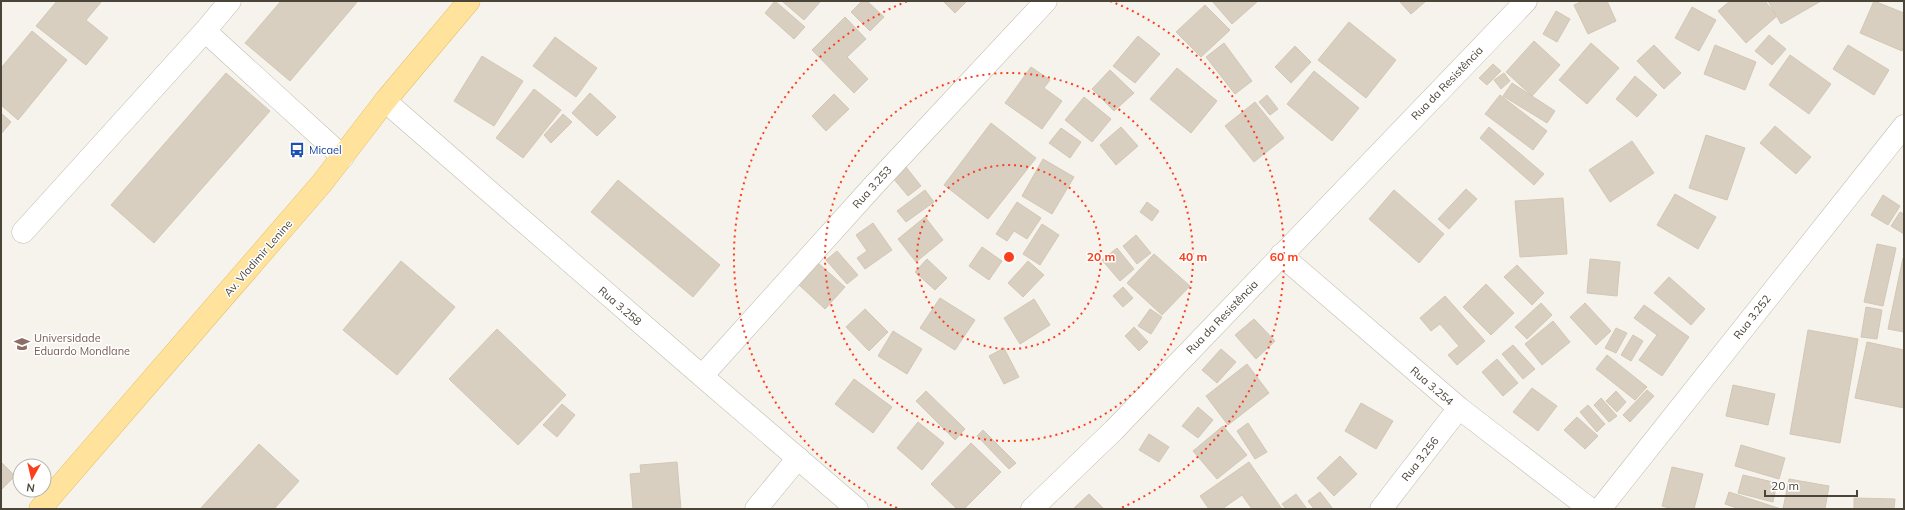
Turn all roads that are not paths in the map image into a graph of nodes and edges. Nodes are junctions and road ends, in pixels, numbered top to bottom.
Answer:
1 (230, 1) edge
2 (469, 1) edge
3 (1046, 1) edge
4 (1526, 1) edge
5 (205, 31) junction
6 (385, 101) junction
7 (1904, 126) edge
8 (343, 157) junction
9 (23, 232) dead end
10 (1281, 256) junction
11 (702, 376) junction
12 (1459, 408) junction
13 (798, 458) junction
14 (40, 509) edge
15 (756, 509) edge
16 (857, 509) edge
17 (1032, 509) edge
18 (1381, 509) edge
19 (1590, 509) edge
20 (1600, 509) edge

1 - 5 street
2 - 6 main road, Av. Vladimir Lenine
3 - 11 street, Rua 3.253
4 - 10 street, Rua da Resistência
5 - 8 street
5 - 9 street
6 - 8 main road, Av. Vladimir Lenine
6 - 11 street, Rua 3.258
7 - 20 street, Rua 3.252
8 - 14 main road, Av. Vladimir Lenine
10 - 12 street, Rua 3.254
10 - 17 street, Rua da Resistência
11 - 13 street, Rua 3.258
12 - 18 street, Rua 3.256
12 - 19 street, Rua 3.254
13 - 15 street
13 - 16 street, Rua 3.258

